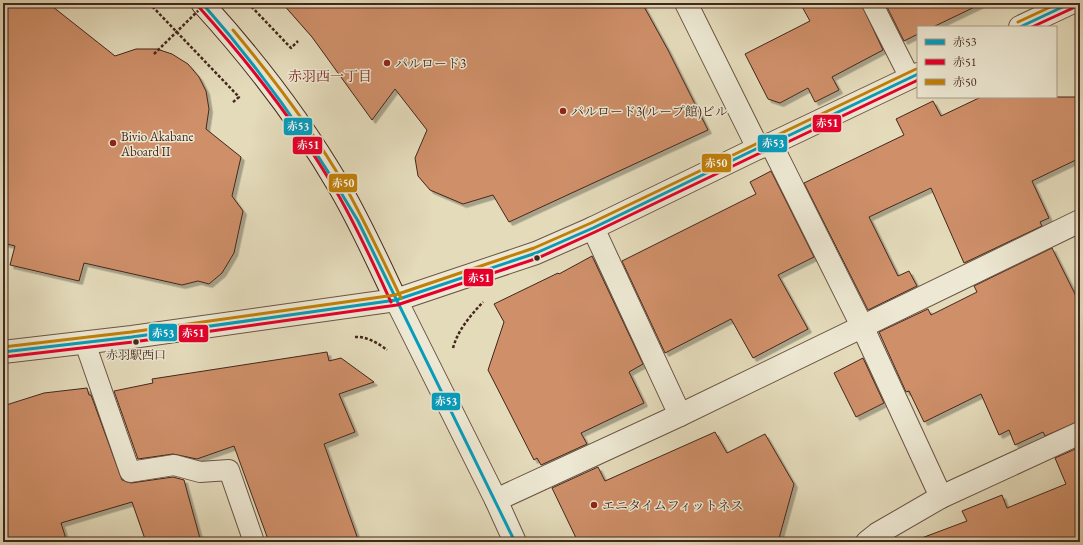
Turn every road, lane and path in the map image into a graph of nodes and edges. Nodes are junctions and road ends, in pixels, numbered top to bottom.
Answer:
1 (149, 3) edge
2 (202, 3) edge
3 (206, 3) edge
4 (248, 3) edge
5 (686, 3) edge
6 (872, 3) edge
7 (1071, 3) edge
8 (1022, 26) edge
9 (177, 32) junction
10 (298, 41) dead end
11 (154, 54) dead end
12 (914, 76) edge
13 (232, 103) dead end
14 (764, 146) junction
15 (1080, 221) edge
16 (593, 228) junction
17 (396, 300) junction
18 (484, 301) dead end
19 (862, 326) junction
20 (85, 342) junction
21 (3, 352) edge
22 (452, 352) dead end
23 (680, 415) junction
24 (1080, 433) edge
25 (941, 497) junction
26 (496, 500) junction
27 (254, 542) edge
28 (515, 542) edge
29 (867, 542) edge

1 - 9 path
2 - 17 street
3 - 9 path, bridge
4 - 10 path
5 - 14 street
6 - 12 lane
7 - 8 street
9 - 11 path, bridge
9 - 13 path
12 - 14 street
14 - 16 street
14 - 19 street
15 - 19 street
16 - 17 street
16 - 23 street
17 - 20 street
17 - 26 street
18 - 22 path
19 - 23 street
19 - 25 street
20 - 21 street
20 - 27 lane
23 - 26 street
24 - 25 street
25 - 29 street
26 - 28 street

